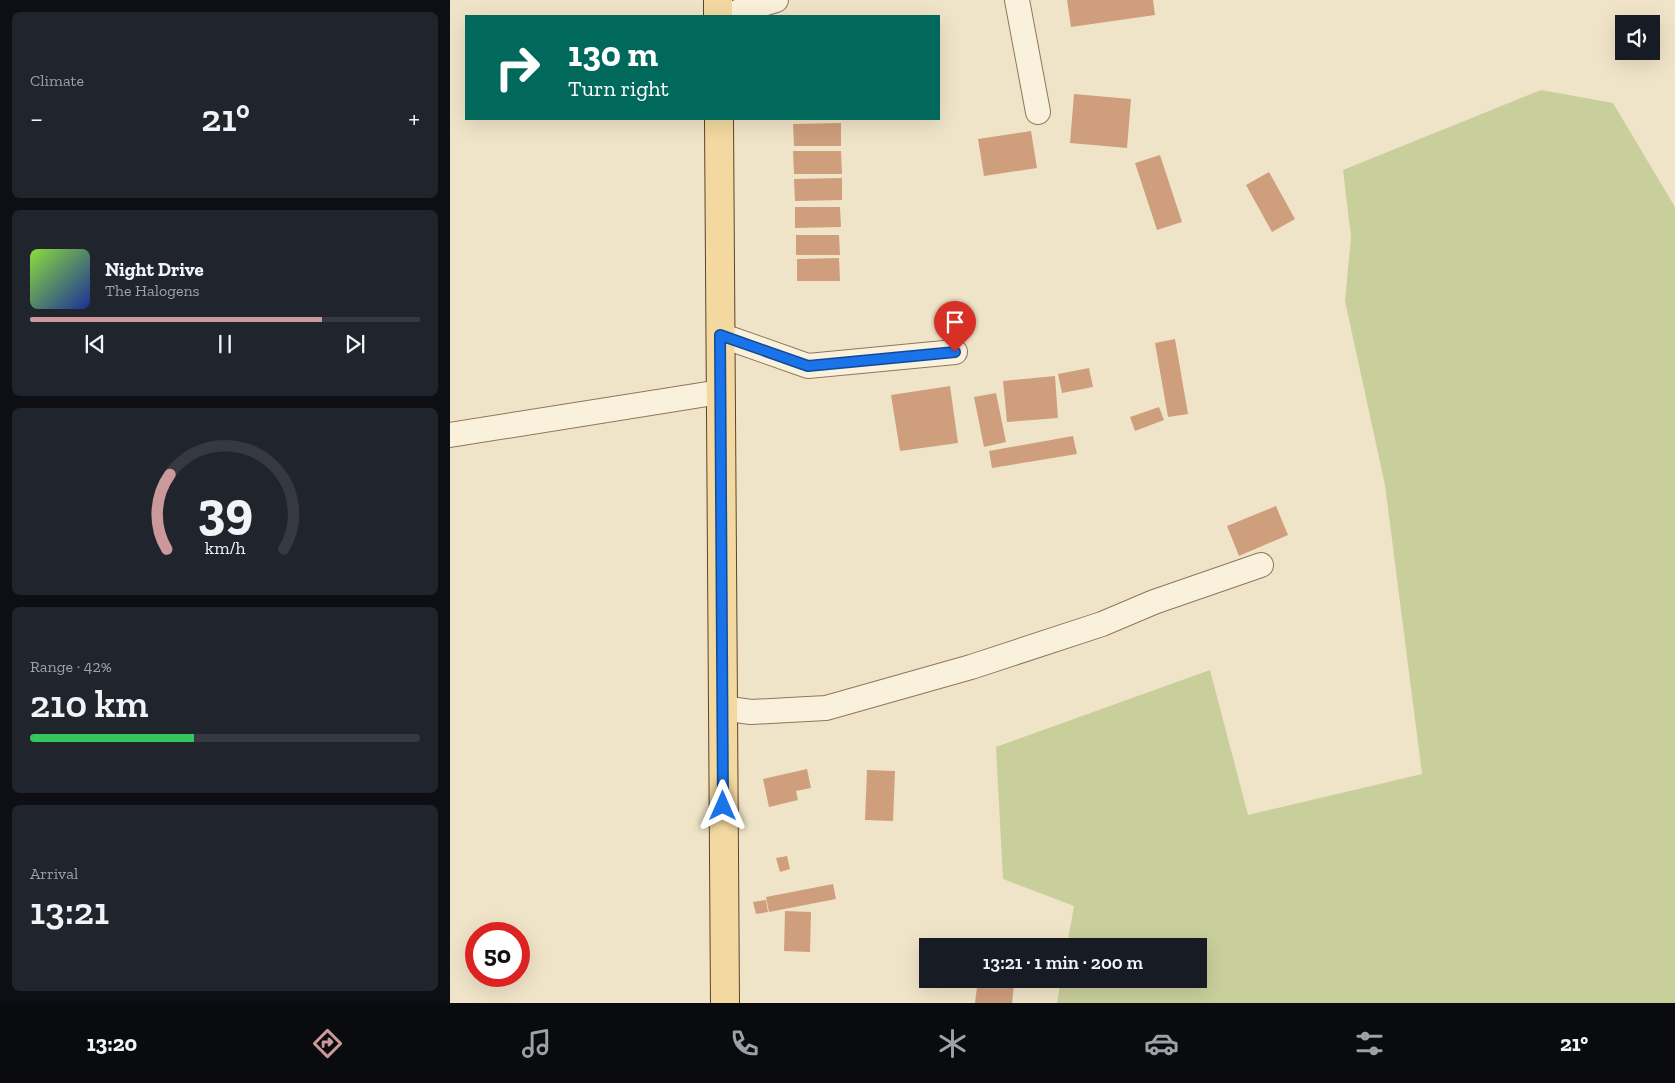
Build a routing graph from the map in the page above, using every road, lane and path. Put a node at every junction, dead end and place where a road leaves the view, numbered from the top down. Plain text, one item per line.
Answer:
1 (718, 0) edge
2 (776, 0) edge
3 (1017, 0) edge
4 (718, 15) edge
5 (727, 15) edge
6 (1038, 112) dead end
7 (718, 120) edge
8 (720, 335) junction
9 (955, 352) dead end
10 (720, 392) junction
11 (450, 435) edge
12 (1261, 565) dead end
13 (722, 708) junction
14 (725, 1003) edge

1 - 4 main road
2 - 5 street
3 - 6 street
7 - 8 main road
8 - 9 street
8 - 10 main road
10 - 11 street
10 - 13 main road
12 - 13 street
13 - 14 main road

